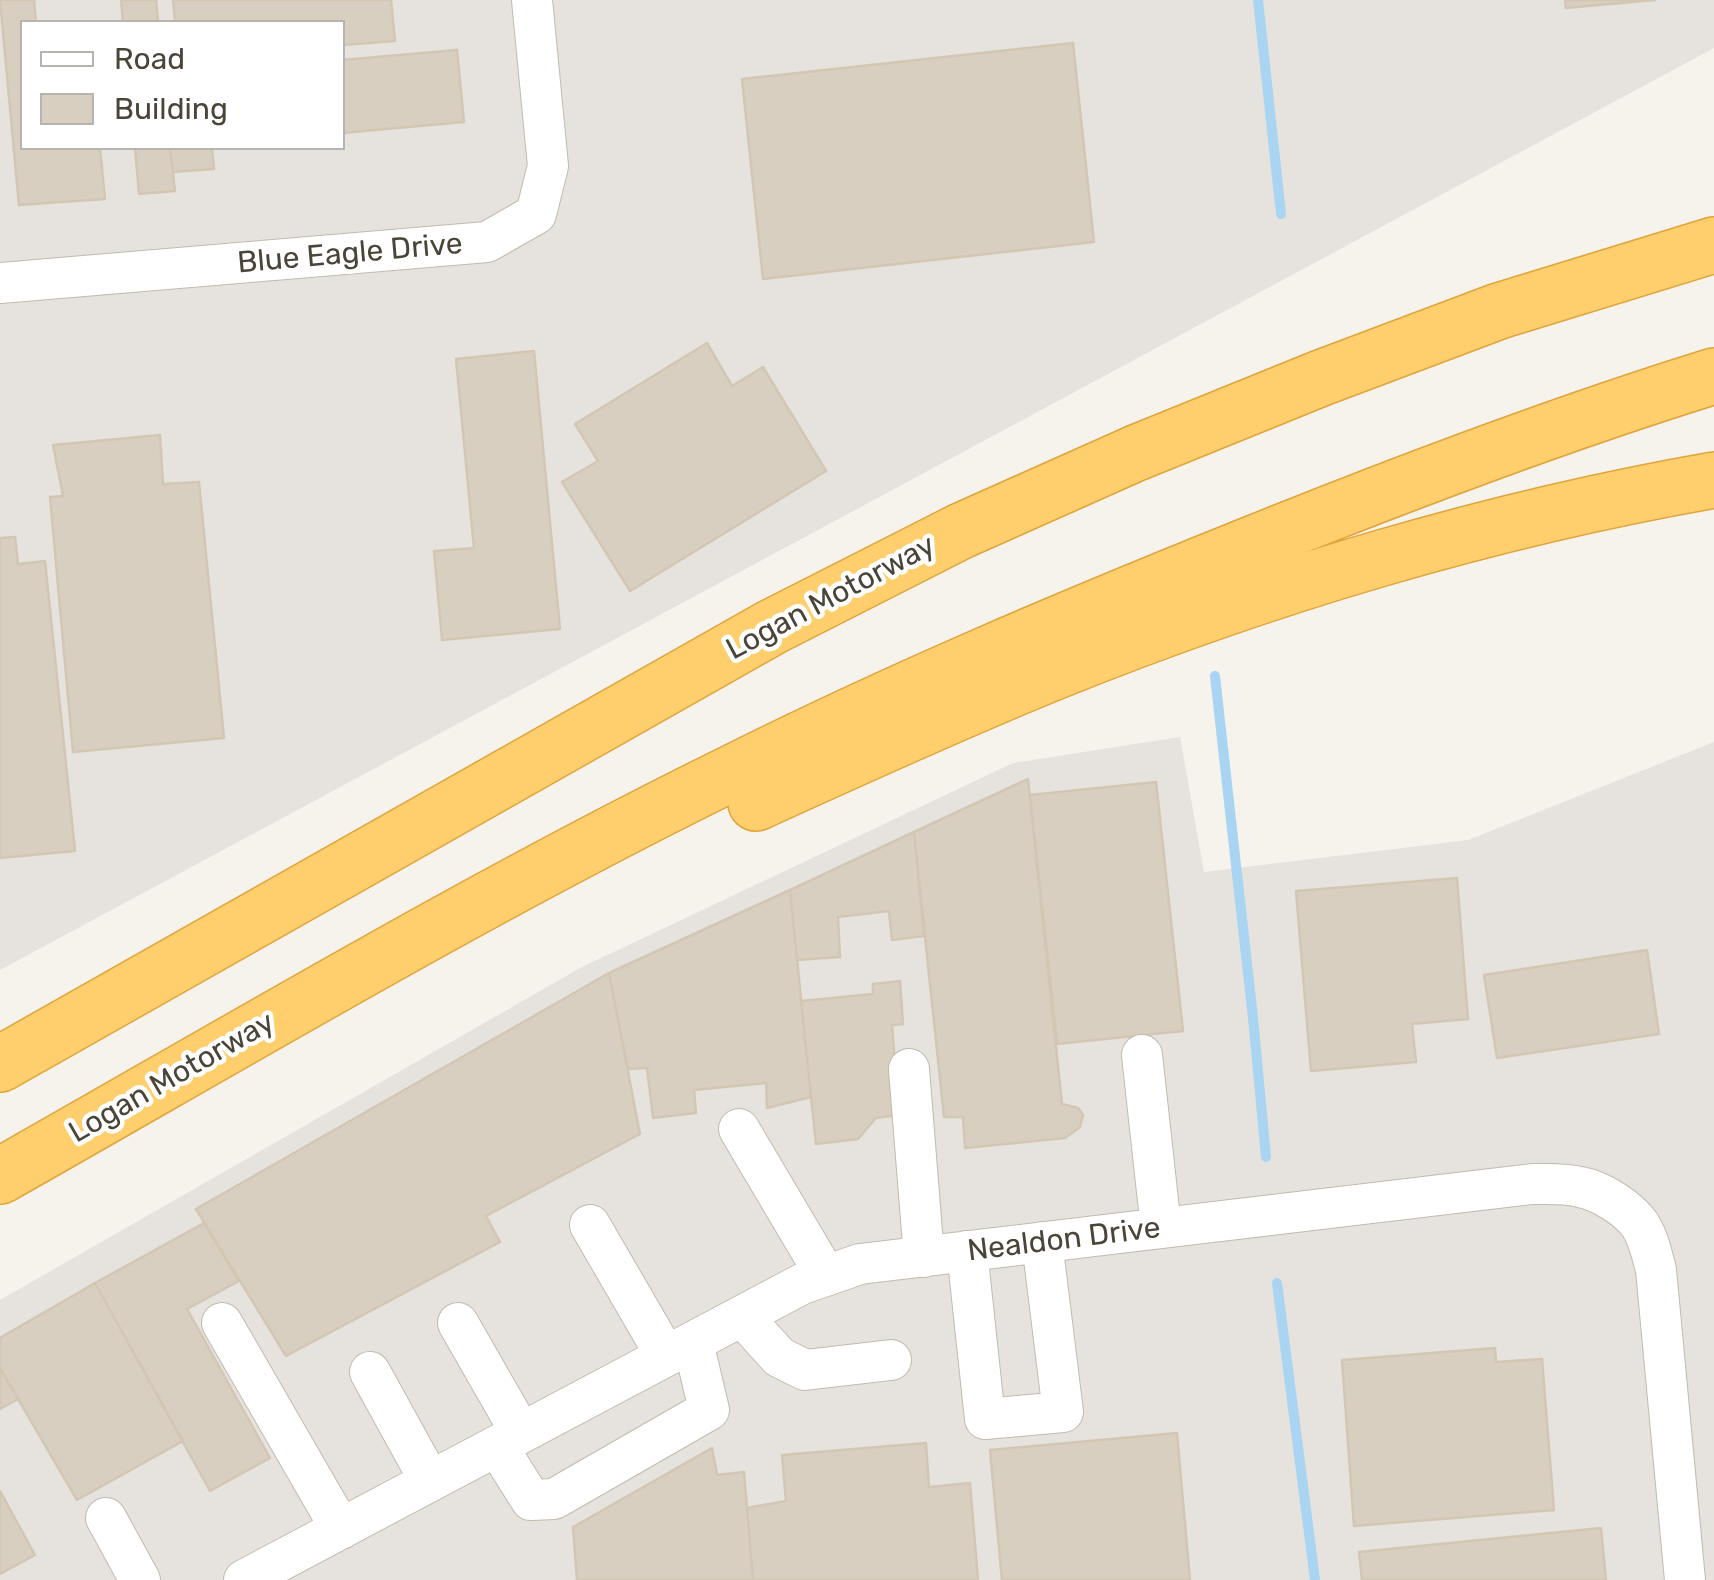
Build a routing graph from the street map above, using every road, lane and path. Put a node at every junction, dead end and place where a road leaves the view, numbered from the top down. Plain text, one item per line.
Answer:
1 (532, 0) edge
2 (1714, 245) edge
3 (0, 283) edge
4 (1714, 376) edge
5 (1714, 480) edge
6 (350, 977) junction
7 (1142, 1055) dead end
8 (0, 1064) edge
9 (908, 1069) dead end
10 (739, 1130) dead end
11 (0, 1176) edge
12 (590, 1225) dead end
13 (1161, 1228) junction
14 (1042, 1242) junction
15 (967, 1251) junction
16 (924, 1256) junction
17 (826, 1276) junction
18 (742, 1316) junction
19 (222, 1322) dead end
20 (458, 1323) dead end
21 (679, 1349) junction
22 (892, 1360) dead end
23 (370, 1372) dead end
24 (509, 1439) junction
25 (430, 1482) junction
26 (106, 1518) dead end
27 (1697, 1527) edge
28 (341, 1529) junction
29 (270, 1574) edge
30 (1714, 1577) edge
31 (140, 1580) edge
32 (1687, 1580) edge

1 - 3 street, Blue Eagle Drive
2 - 8 highway, Logan Motorway
4 - 6 highway, Logan Motorway
5 - 6 highway
6 - 11 highway, Logan Motorway
7 - 13 street
9 - 16 street
10 - 17 street
12 - 21 street
13 - 14 street, Nealdon Drive
13 - 27 street, Nealdon Drive
14 - 15 street, Nealdon Drive
14 - 15 street
15 - 16 street, Nealdon Drive
16 - 17 street, Nealdon Drive
17 - 18 street, Nealdon Drive
18 - 21 street, Nealdon Drive
18 - 22 street
19 - 28 street
20 - 24 street
21 - 24 street, Nealdon Drive
21 - 24 street
23 - 25 street
24 - 25 street, Nealdon Drive
25 - 28 street, Nealdon Drive
26 - 31 street
27 - 32 street, Nealdon Drive
28 - 29 street, Nealdon Drive
30 - 32 street

